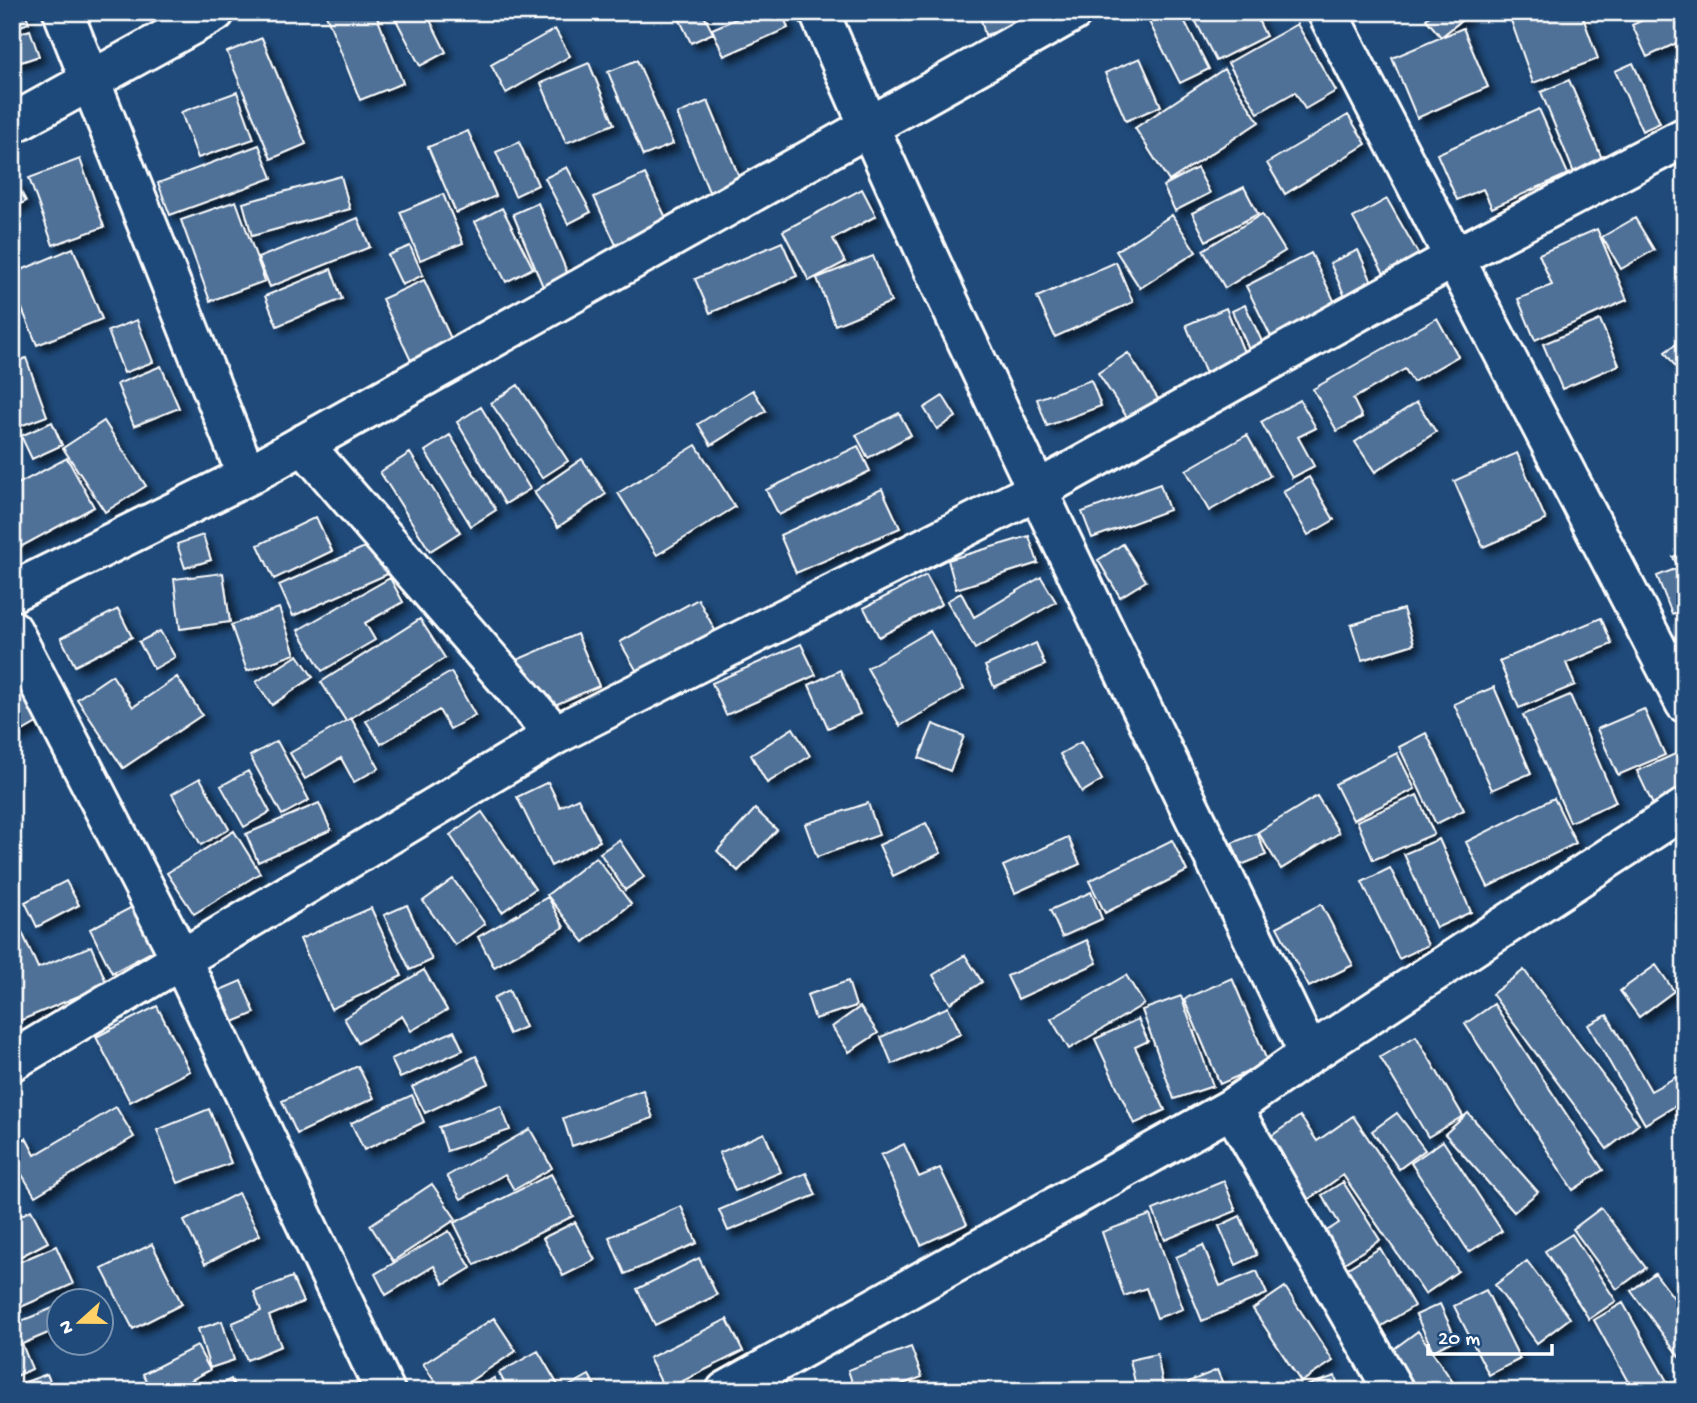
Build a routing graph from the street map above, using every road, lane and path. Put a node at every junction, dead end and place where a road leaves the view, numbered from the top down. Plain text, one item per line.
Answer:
1 (63, 12) edge
2 (215, 12) edge
3 (819, 12) edge
4 (1073, 12) edge
5 (1326, 12) edge
6 (88, 81) junction
7 (12, 124) edge
8 (868, 126) junction
9 (1685, 137) edge
10 (1454, 258) junction
11 (303, 444) junction
12 (247, 476) junction
13 (1038, 490) junction
14 (12, 592) edge
15 (12, 630) edge
16 (1685, 703) edge
17 (555, 735) junction
18 (1685, 808) edge
19 (181, 959) junction
20 (1309, 1054) junction
21 (12, 1061) edge
22 (1233, 1108) junction
23 (385, 1391) edge
24 (726, 1391) edge
25 (1394, 1391) edge

1 - 6 street
2 - 6 street
3 - 8 street
4 - 8 street
5 - 10 street
6 - 7 street
6 - 12 street
8 - 11 street
8 - 13 street
9 - 10 street
10 - 13 street
10 - 16 street
11 - 12 street
11 - 17 street
12 - 14 street
13 - 17 street
13 - 20 street
15 - 19 street
17 - 19 street
18 - 20 street
19 - 21 street
19 - 23 street
20 - 22 street
22 - 24 street
22 - 25 street

